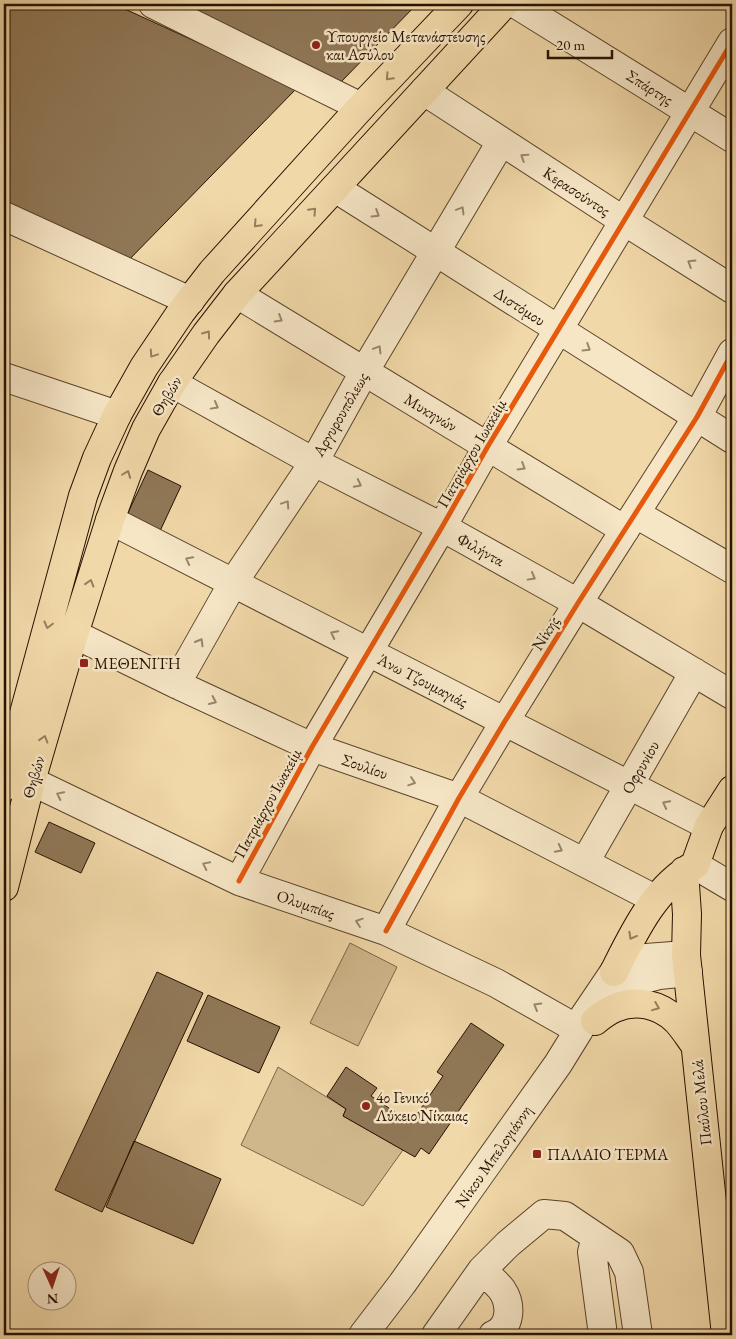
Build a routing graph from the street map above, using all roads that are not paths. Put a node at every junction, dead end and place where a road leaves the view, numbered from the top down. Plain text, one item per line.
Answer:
1 (153, 4) edge
2 (459, 4) edge
3 (504, 4) edge
4 (516, 4) edge
5 (732, 42) edge
6 (424, 91) junction
7 (361, 107) junction
8 (689, 112) junction
9 (732, 138) edge
10 (501, 142) junction
11 (335, 188) junction
12 (4, 216) edge
13 (624, 221) junction
14 (436, 252) junction
15 (732, 289) edge
16 (237, 294) junction
17 (190, 301) junction
18 (557, 330) junction
19 (732, 353) edge
20 (364, 372) junction
21 (4, 377) edge
22 (172, 383) junction
23 (117, 414) junction
24 (697, 417) junction
25 (732, 439) edge
26 (488, 446) junction
27 (314, 462) junction
28 (110, 520) junction
29 (630, 522) junction
30 (442, 527) junction
31 (732, 569) edge
32 (234, 583) junction
33 (578, 603) junction
34 (74, 634) junction
35 (369, 652) junction
36 (694, 672) junction
37 (176, 684) junction
38 (732, 695) edge
39 (12, 722) edge
40 (505, 722) junction
41 (312, 747) junction
42 (31, 781) junction
43 (630, 786) junction
44 (4, 787) edge
45 (732, 790) edge
46 (459, 798) junction
47 (709, 826) junction
48 (585, 862) junction
49 (690, 868) junction
50 (239, 881) junction
51 (4, 887) edge
52 (732, 887) edge
53 (655, 899) junction
54 (386, 931) junction
55 (687, 963) junction
56 (614, 972) junction
57 (587, 1026) junction
58 (694, 1045) junction
59 (596, 1237) junction
60 (482, 1270) junction
61 (445, 1332) edge
62 (363, 1335) edge
63 (493, 1335) edge
64 (603, 1335) edge
65 (638, 1335) edge
66 (726, 1335) edge

1 - 7 street
2 -> 7 main road, Θηβών
3 - 6 main road, Θηβών
4 - 8 street, Σπάρτης
5 - 8 street, Πατριάρχου Ιωακείμ
6 - 10 street, Κερασούντος
6 - 11 main road, Θηβών
7 -> 17 main road, Θηβών
8 - 9 street, Σπάρτης
8 - 13 street, Πατριάρχου Ιωακείμ
13 -> 10 street, Κερασούντος
14 -> 10 street, Αργυρουπόλεως
11 -> 14 street, Διστόμου
16 -> 11 main road, Θηβών
12 - 17 street
15 -> 13 street, Κερασούντος
13 - 18 street, Πατριάρχου Ιωακείμ
14 - 18 street, Διστόμου
20 -> 14 street, Αργυρουπόλεως
16 -> 20 street, Μυκηνών
22 -> 16 main road, Θηβών
17 -> 23 main road, Θηβών
18 -> 24 street, Διστόμου
18 - 26 street, Πατριάρχου Ιωακείμ
19 - 24 street, Νίκης
20 - 26 street, Μυκηνών
20 - 27 street, Αργυρουπόλεως
21 - 23 street
22 -> 27 street, Φιλήντα
28 -> 22 main road, Θηβών
23 -> 39 main road, Θηβών
24 - 25 street, Διστόμου
24 - 29 street, Νίκης
26 -> 29 street, Μυκηνών
26 - 30 street, Πατριάρχου Ιωακείμ
27 -> 30 street, Φιλήντα
32 -> 27 street, Αργυρουπόλεως
32 -> 28 street, Άνω Τζουμαγιάς
34 -> 28 main road, Θηβών
29 - 31 street, Μυκηνών
29 - 33 street, Νίκης
30 -> 33 street, Φιλήντα
30 - 35 street, Πατριάρχου Ιωακείμ
35 -> 32 street, Άνω Τζουμαγιάς
37 -> 32 street, Αργυρουπόλεως
33 - 36 street, Φιλήντα
33 - 40 street, Νίκης
34 - 37 street, Σουλίου
42 -> 34 main road, Θηβών
35 - 40 street, Άνω Τζουμαγιάς
35 - 41 street, Πατριάρχου Ιωακείμ
36 - 38 street, Φιλήντα
36 - 43 street, Οφρυνίου
37 -> 41 street, Σουλίου
39 - 44 main road, Θηβών
40 - 43 street, Άνω Τζουμαγιάς
40 - 46 street, Νίκης
41 -> 46 street, Σουλίου
41 - 50 street, Πατριάρχου Ιωακείμ
50 -> 42 street, Ολυμπίας
42 - 51 main road, Θηβών
47 -> 43 street, Άνω Τζουμαγιάς
43 - 48 street, Οφρυνίου
45 - 47 main road
46 -> 48 street, Σουλίου
46 - 54 street, Νίκης
47 - 49 main road
48 - 53 street, Σουλίου
49 - 52 street
49 - 53 main road
49 - 55 main road, Παύλου Μελά
54 -> 50 street, Ολυμπίας
53 -> 56 main road
57 -> 54 street, Ολυμπίας
55 - 56 street
55 - 57 street
55 - 58 main road, Παύλου Μελά
56 - 57 street, Νίκου Μπελογιάννη
57 -> 58 main road
57 - 62 street, Νίκου Μπελογιάννη
58 - 66 main road, Παύλου Μελά
59 - 60 street
59 - 64 street
59 - 65 street
60 - 61 street
60 - 63 street

